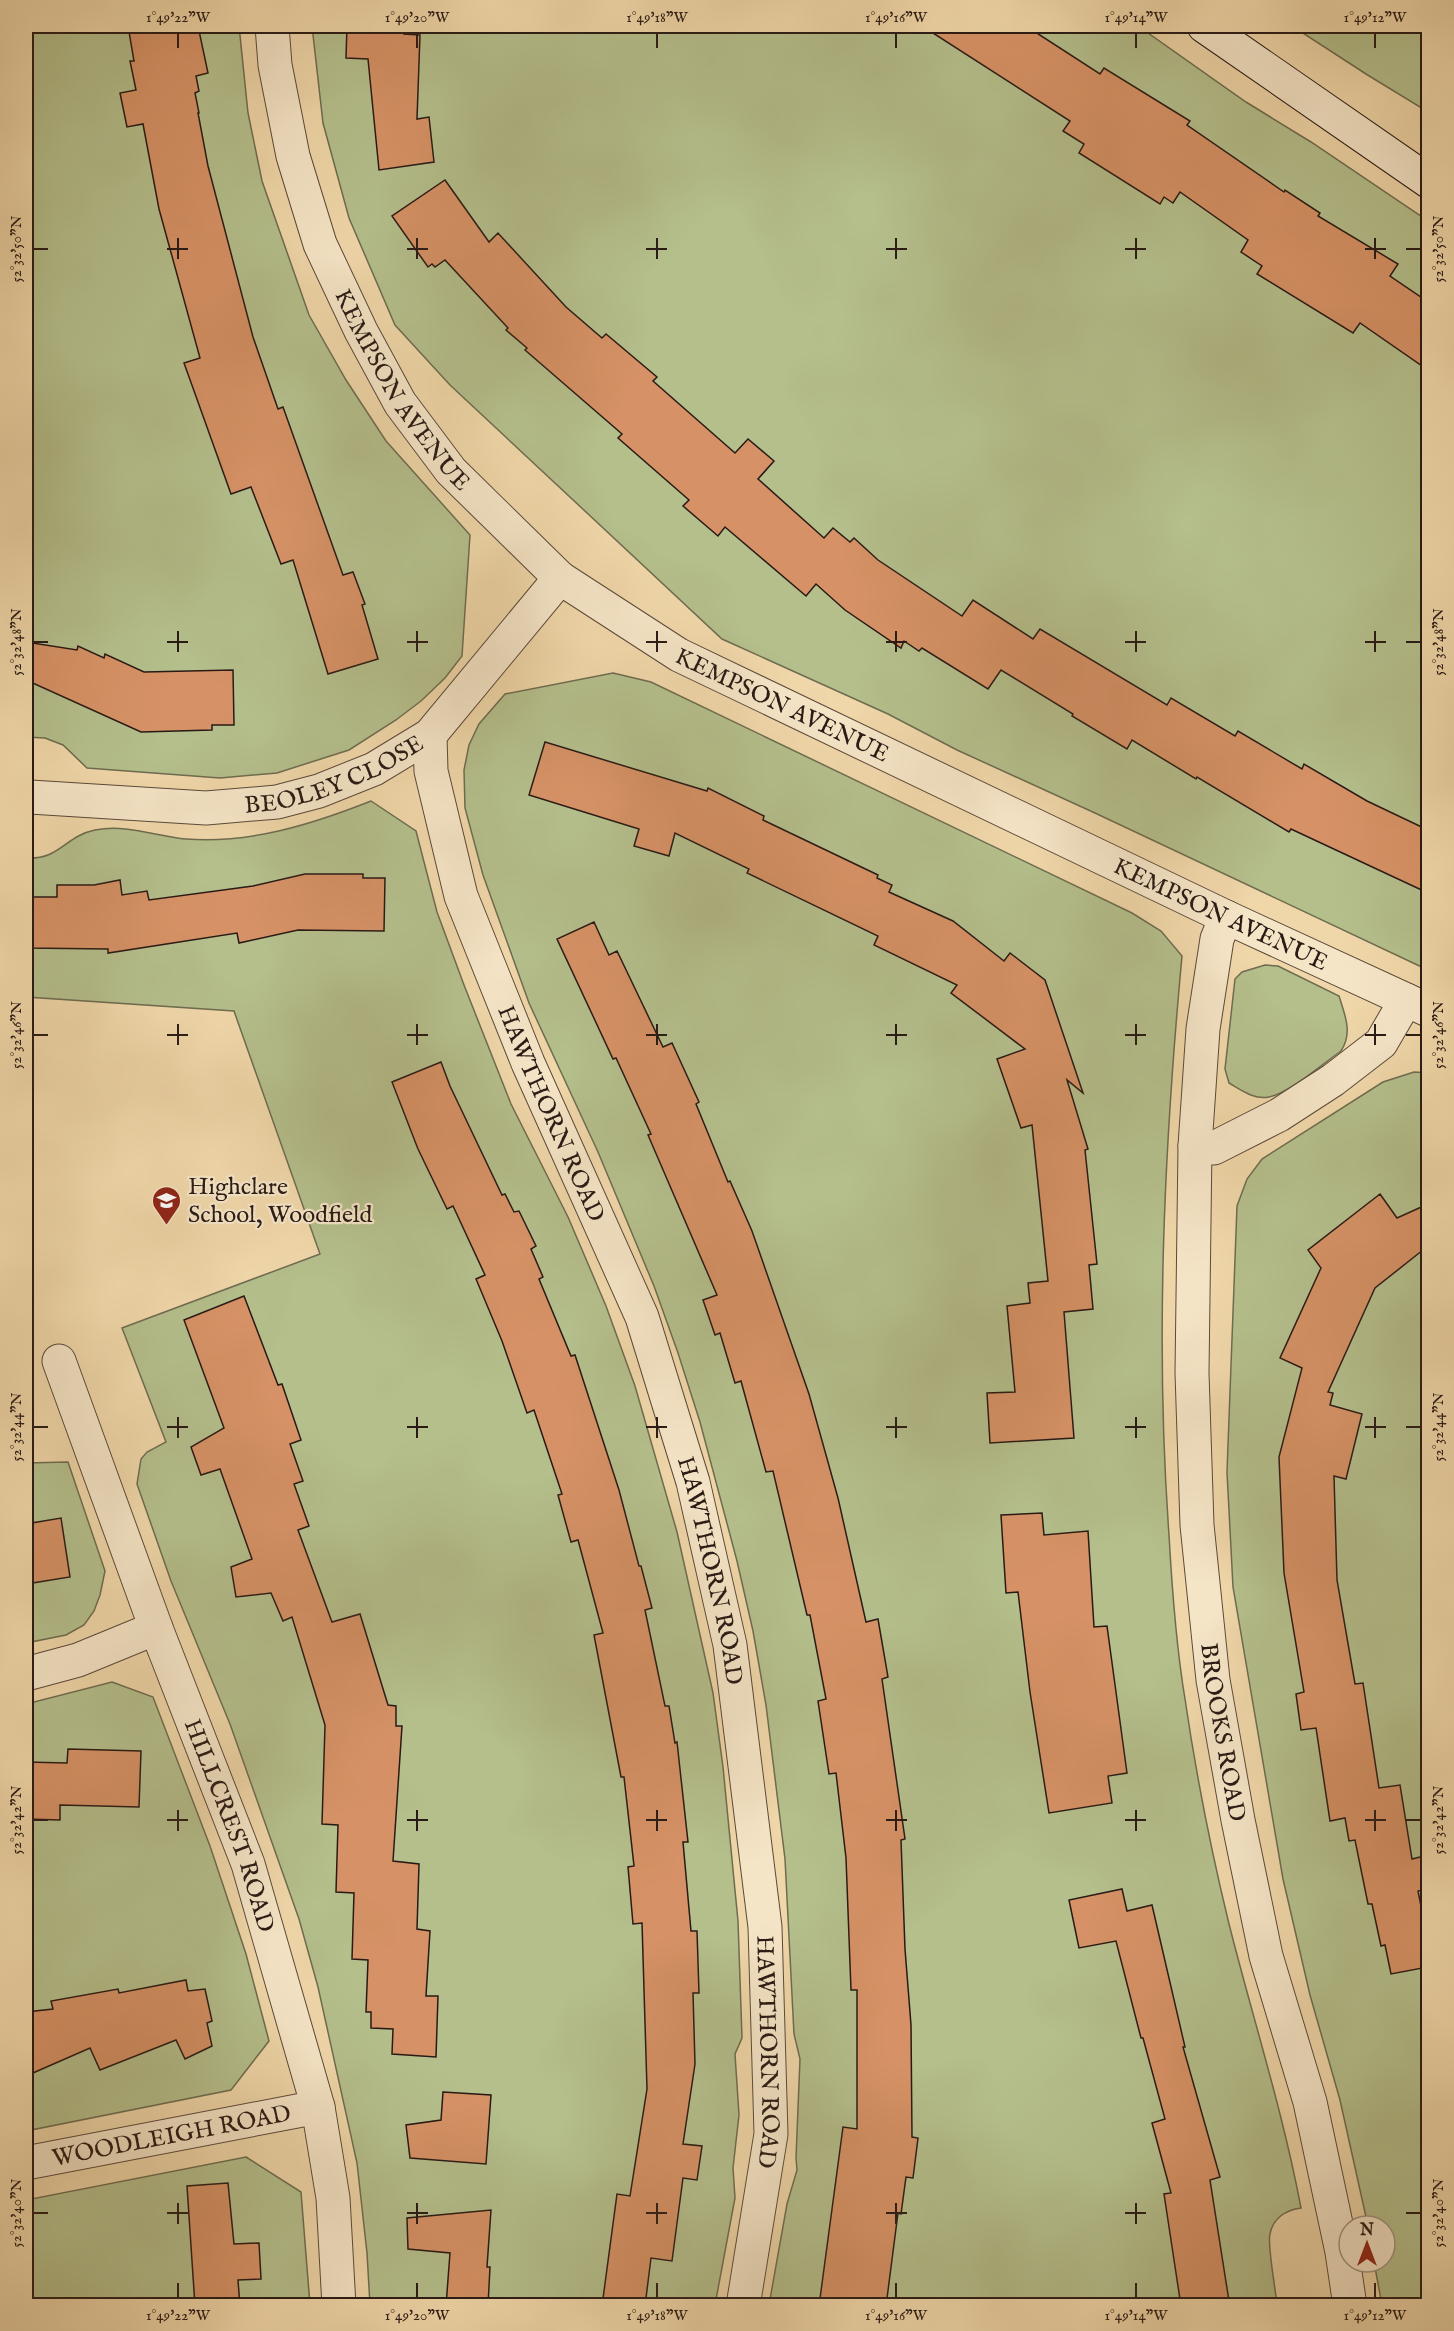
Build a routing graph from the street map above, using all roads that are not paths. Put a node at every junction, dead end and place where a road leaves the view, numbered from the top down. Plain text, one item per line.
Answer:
1 (272, 26) edge
2 (1204, 26) edge
3 (1428, 181) edge
4 (560, 578) junction
5 (430, 735) junction
6 (30, 797) dead end
7 (1226, 917) junction
8 (1417, 1005) edge
9 (1195, 1146) junction
10 (59, 1361) dead end
11 (156, 1628) junction
12 (26, 1674) edge
13 (318, 2108) junction
14 (26, 2163) edge
15 (339, 2306) edge
16 (743, 2306) edge
17 (1350, 2306) edge

1 - 4 street, KEMPSON AVENUE
2 - 3 street
4 - 5 street, BEOLEY CLOSE
4 - 7 street, KEMPSON AVENUE
5 - 6 street, BEOLEY CLOSE
5 - 16 street, HAWTHORN ROAD
7 - 8 street, KEMPSON AVENUE
7 - 9 street, BROOKS ROAD
8 - 9 street
9 - 17 street, BROOKS ROAD
10 - 11 street, HILLCREST ROAD
11 - 12 street
11 - 13 street, HILLCREST ROAD
13 - 14 street, WOODLEIGH ROAD
13 - 15 street, HILLCREST ROAD

